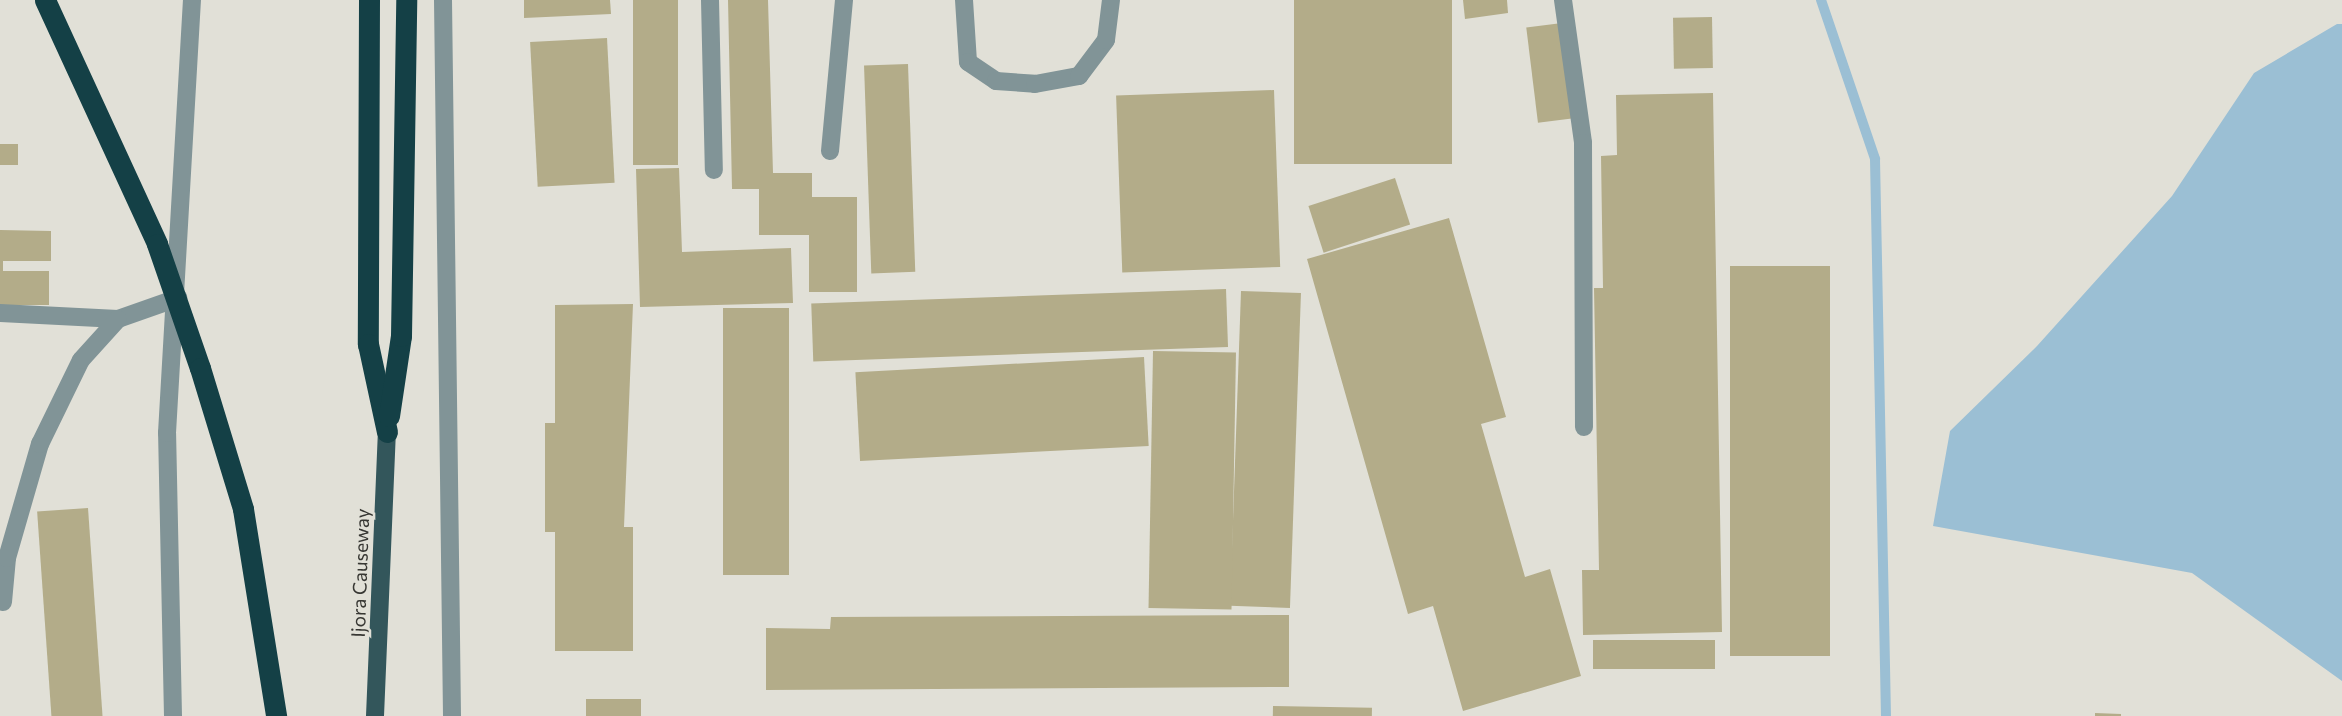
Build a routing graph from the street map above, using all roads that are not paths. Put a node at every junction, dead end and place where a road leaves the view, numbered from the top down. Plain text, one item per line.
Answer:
1 (45, 0) edge
2 (192, 0) edge
3 (369, 0) edge
4 (406, 0) edge
5 (443, 0) edge
6 (710, 0) edge
7 (844, 0) edge
8 (964, 0) edge
9 (1111, 0) edge
10 (1563, 0) edge
11 (830, 151) dead end
12 (714, 170) dead end
13 (178, 298) junction
14 (0, 313) edge
15 (118, 319) junction
16 (1584, 427) dead end
17 (387, 432) junction
18 (3, 602) dead end
19 (173, 716) edge
20 (276, 716) edge
21 (375, 716) edge
22 (452, 716) edge

1 - 20 highway, bridge
2 - 13 street
3 - 17 highway
4 - 17 highway
5 - 22 street
6 - 12 street
7 - 11 street
8 - 9 street
10 - 16 street
13 - 15 street
13 - 19 street
14 - 15 street
15 - 18 street
17 - 21 main road, Ijora Causeway

